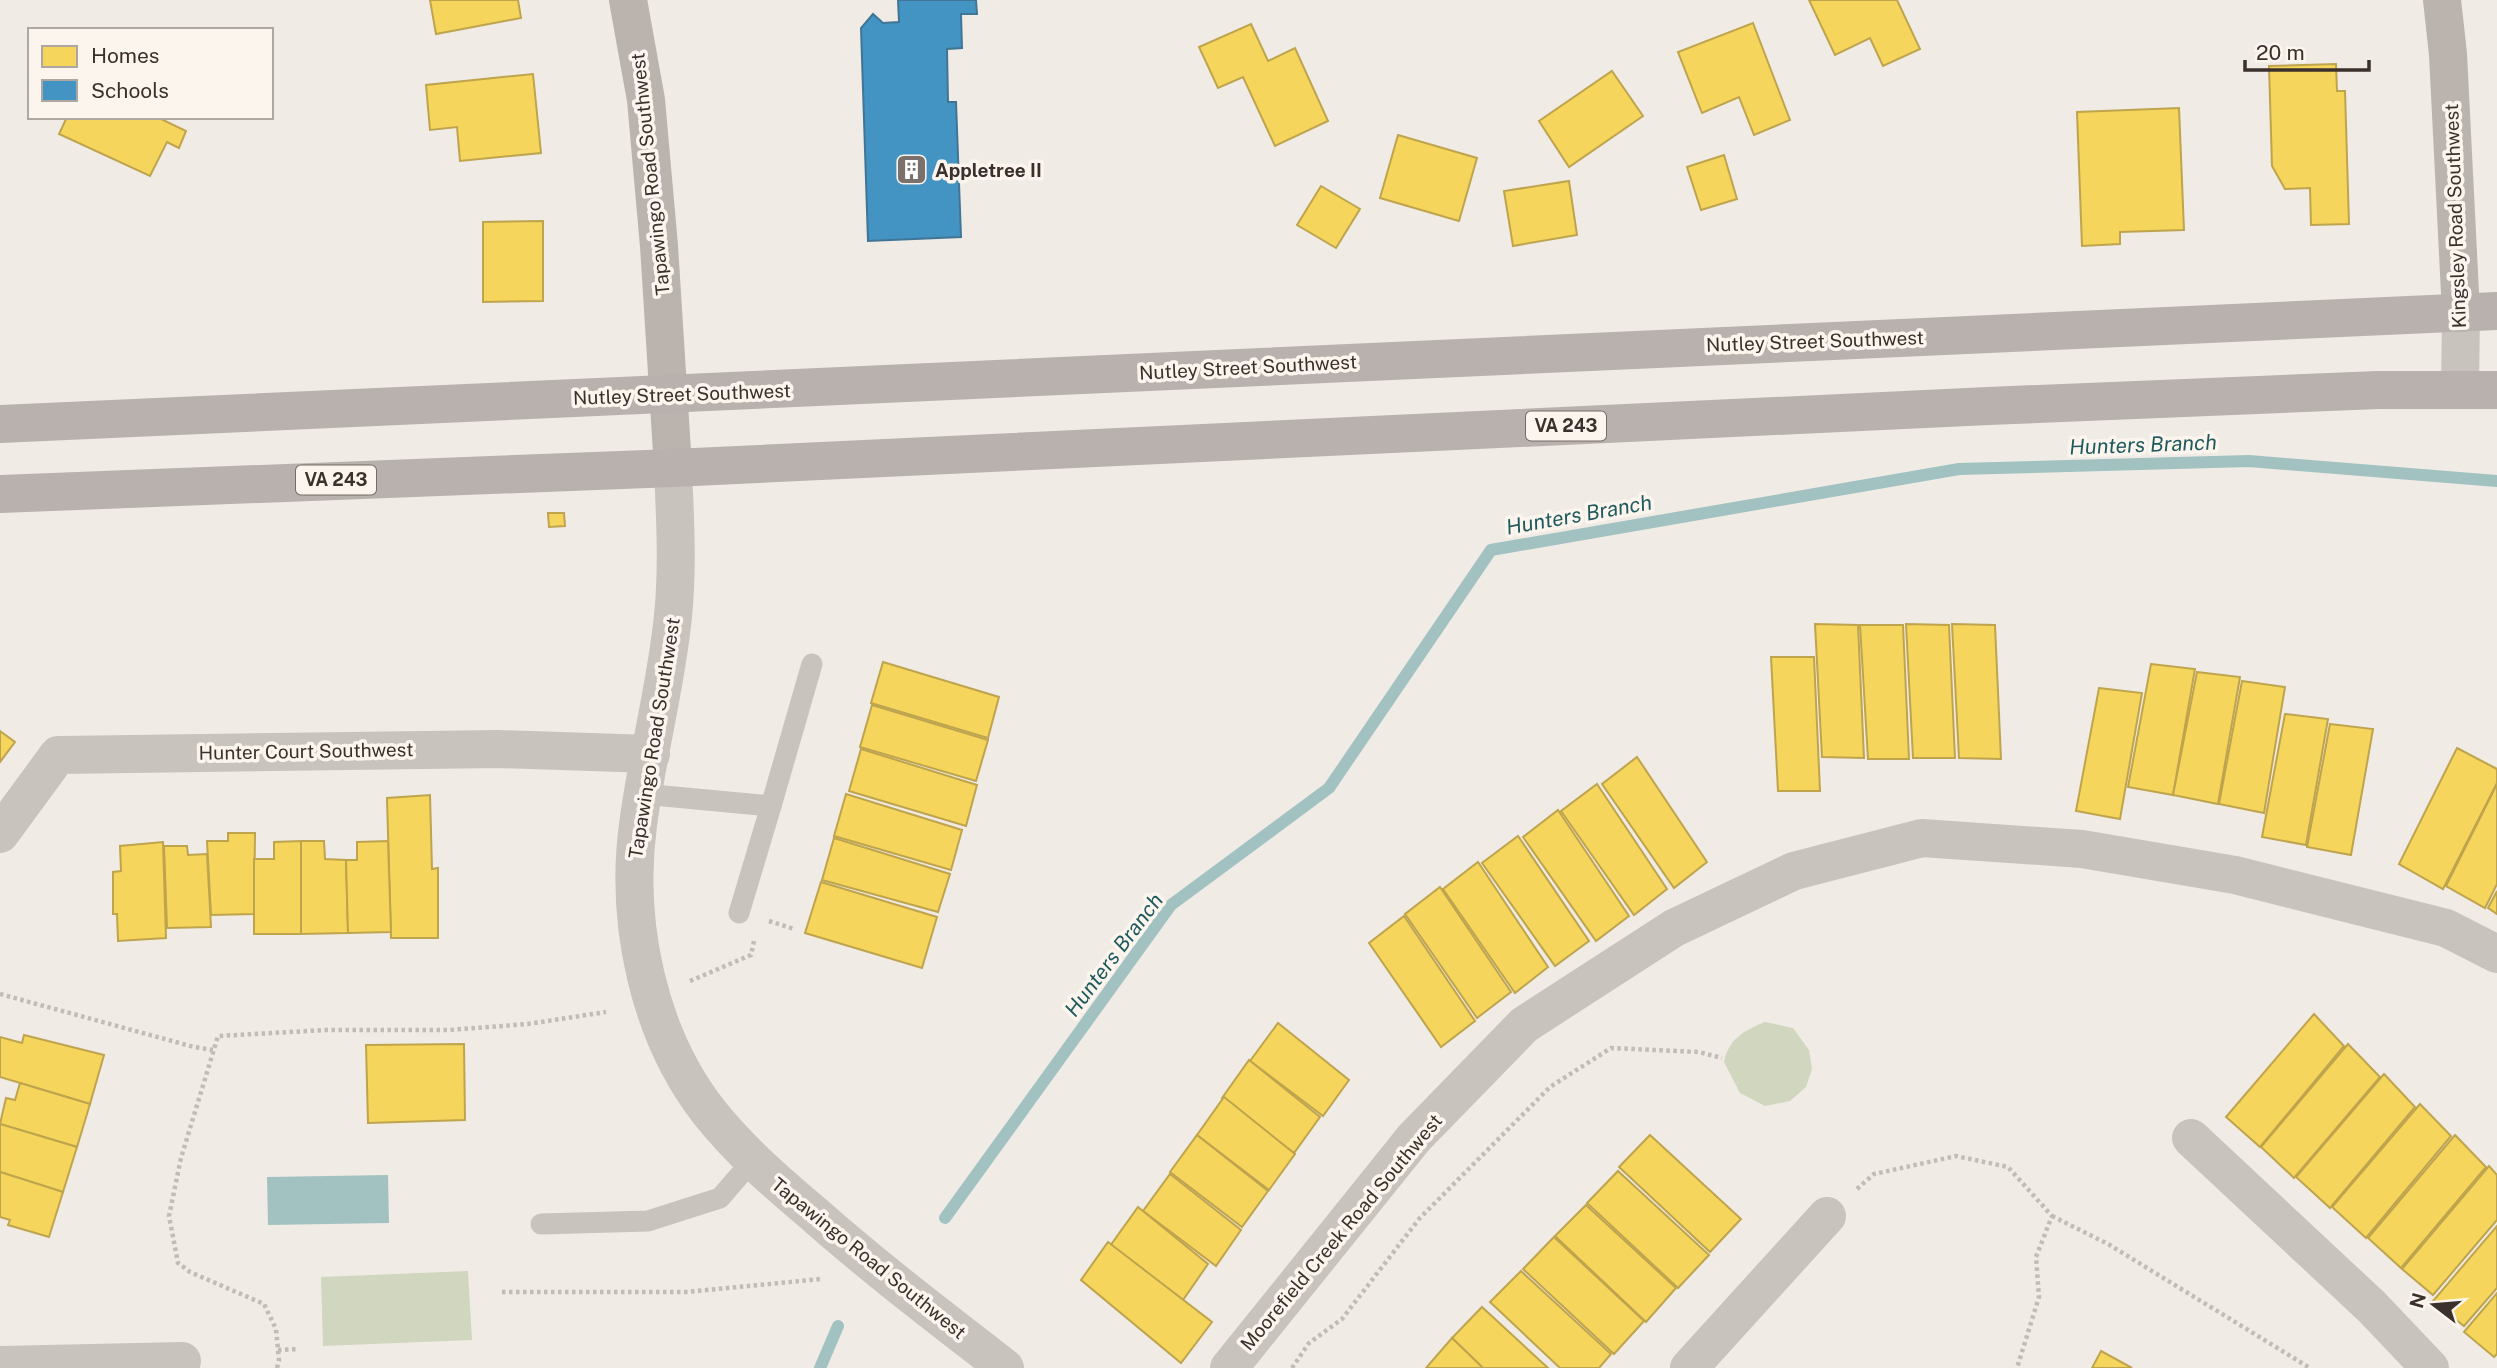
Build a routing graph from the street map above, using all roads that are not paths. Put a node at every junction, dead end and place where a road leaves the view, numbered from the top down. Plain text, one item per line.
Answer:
1 (628, 0) edge
2 (2442, 0) edge
3 (2479, 312) edge
4 (2479, 390) edge
5 (668, 394) junction
6 (0, 424) edge
7 (673, 468) junction
8 (0, 494) edge
9 (812, 664) dead end
10 (651, 754) junction
11 (643, 794) junction
12 (771, 806) junction
13 (0, 834) edge
14 (739, 913) dead end
15 (2497, 954) edge
16 (2191, 1138) dead end
17 (752, 1161) junction
18 (1827, 1216) road end
19 (541, 1224) dead end
20 (182, 1361) dead end
21 (0, 1366) edge
22 (1005, 1368) edge
23 (1229, 1368) edge
24 (1689, 1368) edge
25 (2430, 1368) edge

1 - 5 street, Tapawingo Road Southwest
2 - 3 street, Kingsley Road Southwest
3 - 4 street, Kingsley Road Southwest
3 - 5 main road, Nutley Street Southwest
4 - 7 main road, VA 243
5 - 6 main road, Nutley Street Southwest
5 - 7 street, Tapawingo Road Southwest
7 - 8 main road, VA 243
7 - 10 street, Tapawingo Road Southwest
9 - 12 lane
10 - 11 street, Tapawingo Road Southwest
10 - 13 street, Hunter Court Southwest
11 - 12 lane
11 - 17 street, Tapawingo Road Southwest
12 - 14 lane
15 - 23 street, Moorefield Creek Road Southwest
16 - 25 street
17 - 19 lane
17 - 22 street, Tapawingo Road Southwest
18 - 24 street
20 - 21 street

